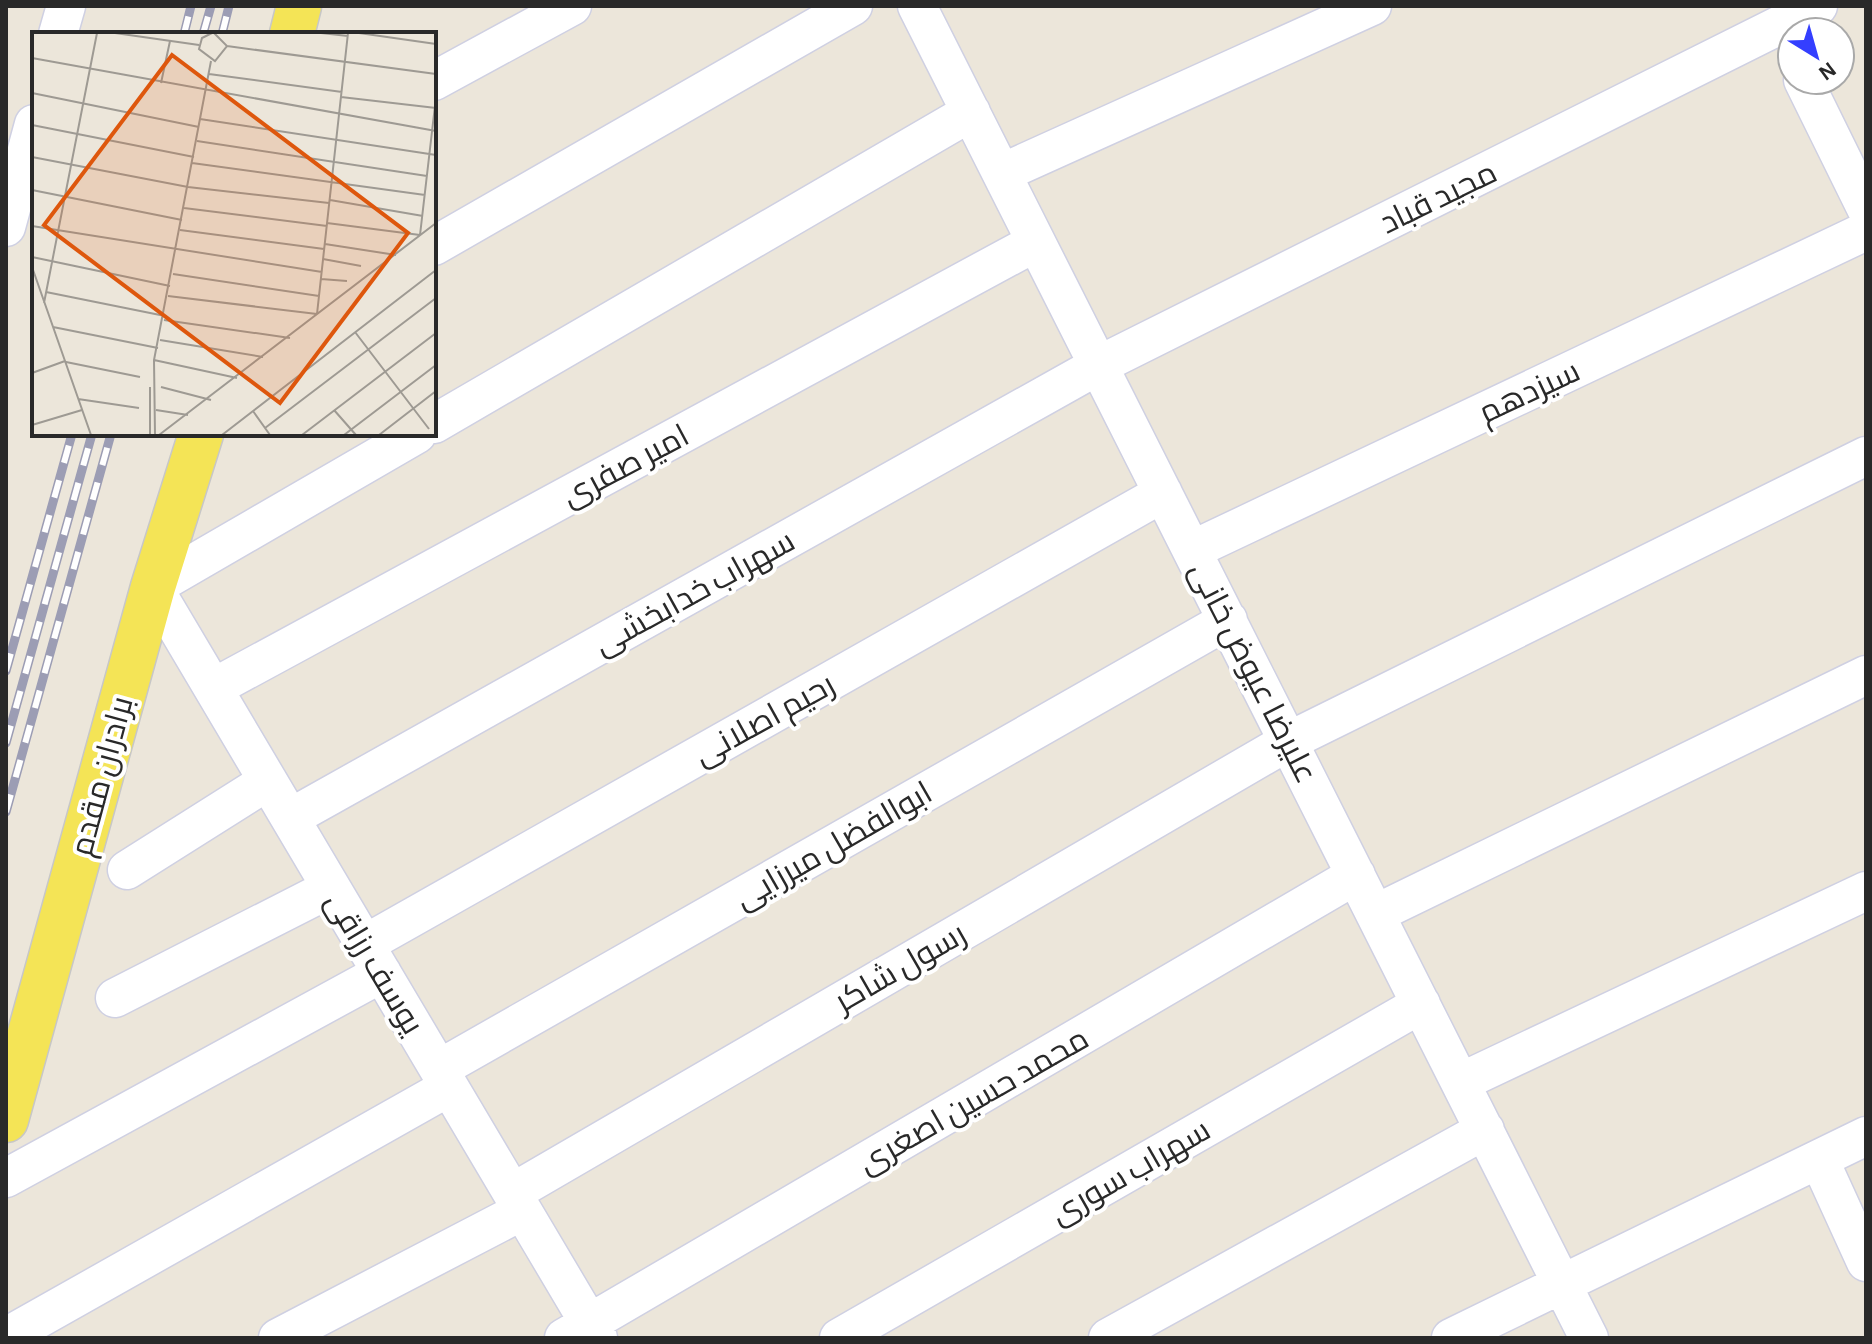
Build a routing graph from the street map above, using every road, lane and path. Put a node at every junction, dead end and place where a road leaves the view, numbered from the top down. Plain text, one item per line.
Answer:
1 (66, 6) edge
2 (299, 6) edge
3 (315, 6) edge
4 (572, 6) edge
5 (853, 6) edge
6 (917, 6) edge
7 (1372, 6) edge
8 (1776, 31) edge
9 (59, 32) edge
10 (292, 32) edge
11 (309, 32) edge
12 (436, 80) edge
13 (1811, 96) edge
14 (971, 112) junction
15 (32, 131) edge
16 (1002, 173) junction
17 (1866, 208) edge
18 (6, 227) edge
19 (1866, 231) edge
20 (1036, 242) junction
21 (436, 245) edge
22 (1099, 365) junction
23 (436, 423) edge
24 (182, 436) edge
25 (200, 436) edge
26 (413, 436) edge
27 (1866, 456) edge
28 (1163, 493) junction
29 (1192, 550) junction
30 (146, 584) junction
31 (1228, 620) junction
32 (1866, 675) edge
33 (213, 688) junction
34 (1289, 741) junction
35 (268, 781) junction
36 (290, 818) junction
37 (127, 870) dead end
38 (1356, 875) junction
39 (331, 888) junction
40 (1866, 891) edge
41 (1375, 914) junction
42 (373, 959) junction
43 (115, 998) dead end
44 (1421, 1004) junction
45 (6, 1051) edge
46 (444, 1078) junction
47 (1461, 1082) junction
48 (6, 1120) edge
49 (1485, 1130) junction
50 (1866, 1136) edge
51 (1819, 1159) junction
52 (6, 1178) edge
53 (517, 1202) junction
54 (1866, 1262) edge
55 (1561, 1283) junction
56 (584, 1333) edge
57 (6, 1337) edge
58 (278, 1338) edge
59 (839, 1338) edge
60 (1108, 1338) edge
61 (1451, 1338) edge
62 (1589, 1338) edge

1 - 9 street
2 - 10 main road
3 - 11 main road
4 - 12 street
5 - 21 street
6 - 14 street, علیرضا عیوض خانی
7 - 16 street
8 - 22 street, مجید قباد
13 - 17 street
14 - 16 street, علیرضا عیوض خانی
14 - 23 street
15 - 18 street
16 - 20 street, علیرضا عیوض خانی
19 - 29 street, سیزدهم
20 - 22 street, علیرضا عیوض خانی
20 - 33 street, امیر صفری
22 - 28 street, علیرضا عیوض خانی
22 - 36 street, سهراب خدابخشی
24 - 30 main road, برادران مقدم
25 - 30 main road, برادران مقدم
26 - 30 street
27 - 34 street, رسول شاکر
28 - 29 street, علیرضا عیوض خانی
28 - 42 street, رحیم اصلانی
29 - 31 street, علیرضا عیوض خانی
30 - 33 street, یوسف رزاقی
30 - 45 main road, برادران مقدم
30 - 48 main road, برادران مقدم
31 - 34 street, علیرضا عیوض خانی
31 - 46 street, ابوالفضل میرزایی
32 - 41 street
33 - 35 street, یوسف رزاقی
34 - 38 street, علیرضا عیوض خانی
34 - 53 street, رسول شاکر
35 - 36 street, یوسف رزاقی
35 - 37 street
36 - 39 street, یوسف رزاقی
38 - 41 street, علیرضا عیوض خانی
38 - 56 street, محمد حسین اصغری
39 - 42 street, یوسف رزاقی
39 - 43 street
40 - 47 street
41 - 44 street, علیرضا عیوض خانی
42 - 46 street, یوسف رزاقی
42 - 52 street, رحیم اصلانی
44 - 47 street, علیرضا عیوض خانی
44 - 59 street, سهراب سوری
46 - 53 street, یوسف رزاقی
46 - 57 street, ابوالفضل میرزایی
47 - 49 street, علیرضا عیوض خانی
49 - 55 street, علیرضا عیوض خانی
49 - 60 street
50 - 51 street
51 - 54 street
51 - 55 street
53 - 56 street, یوسف رزاقی
53 - 58 street, رسول شاکر
55 - 61 street
55 - 62 street, علیرضا عیوض خانی

